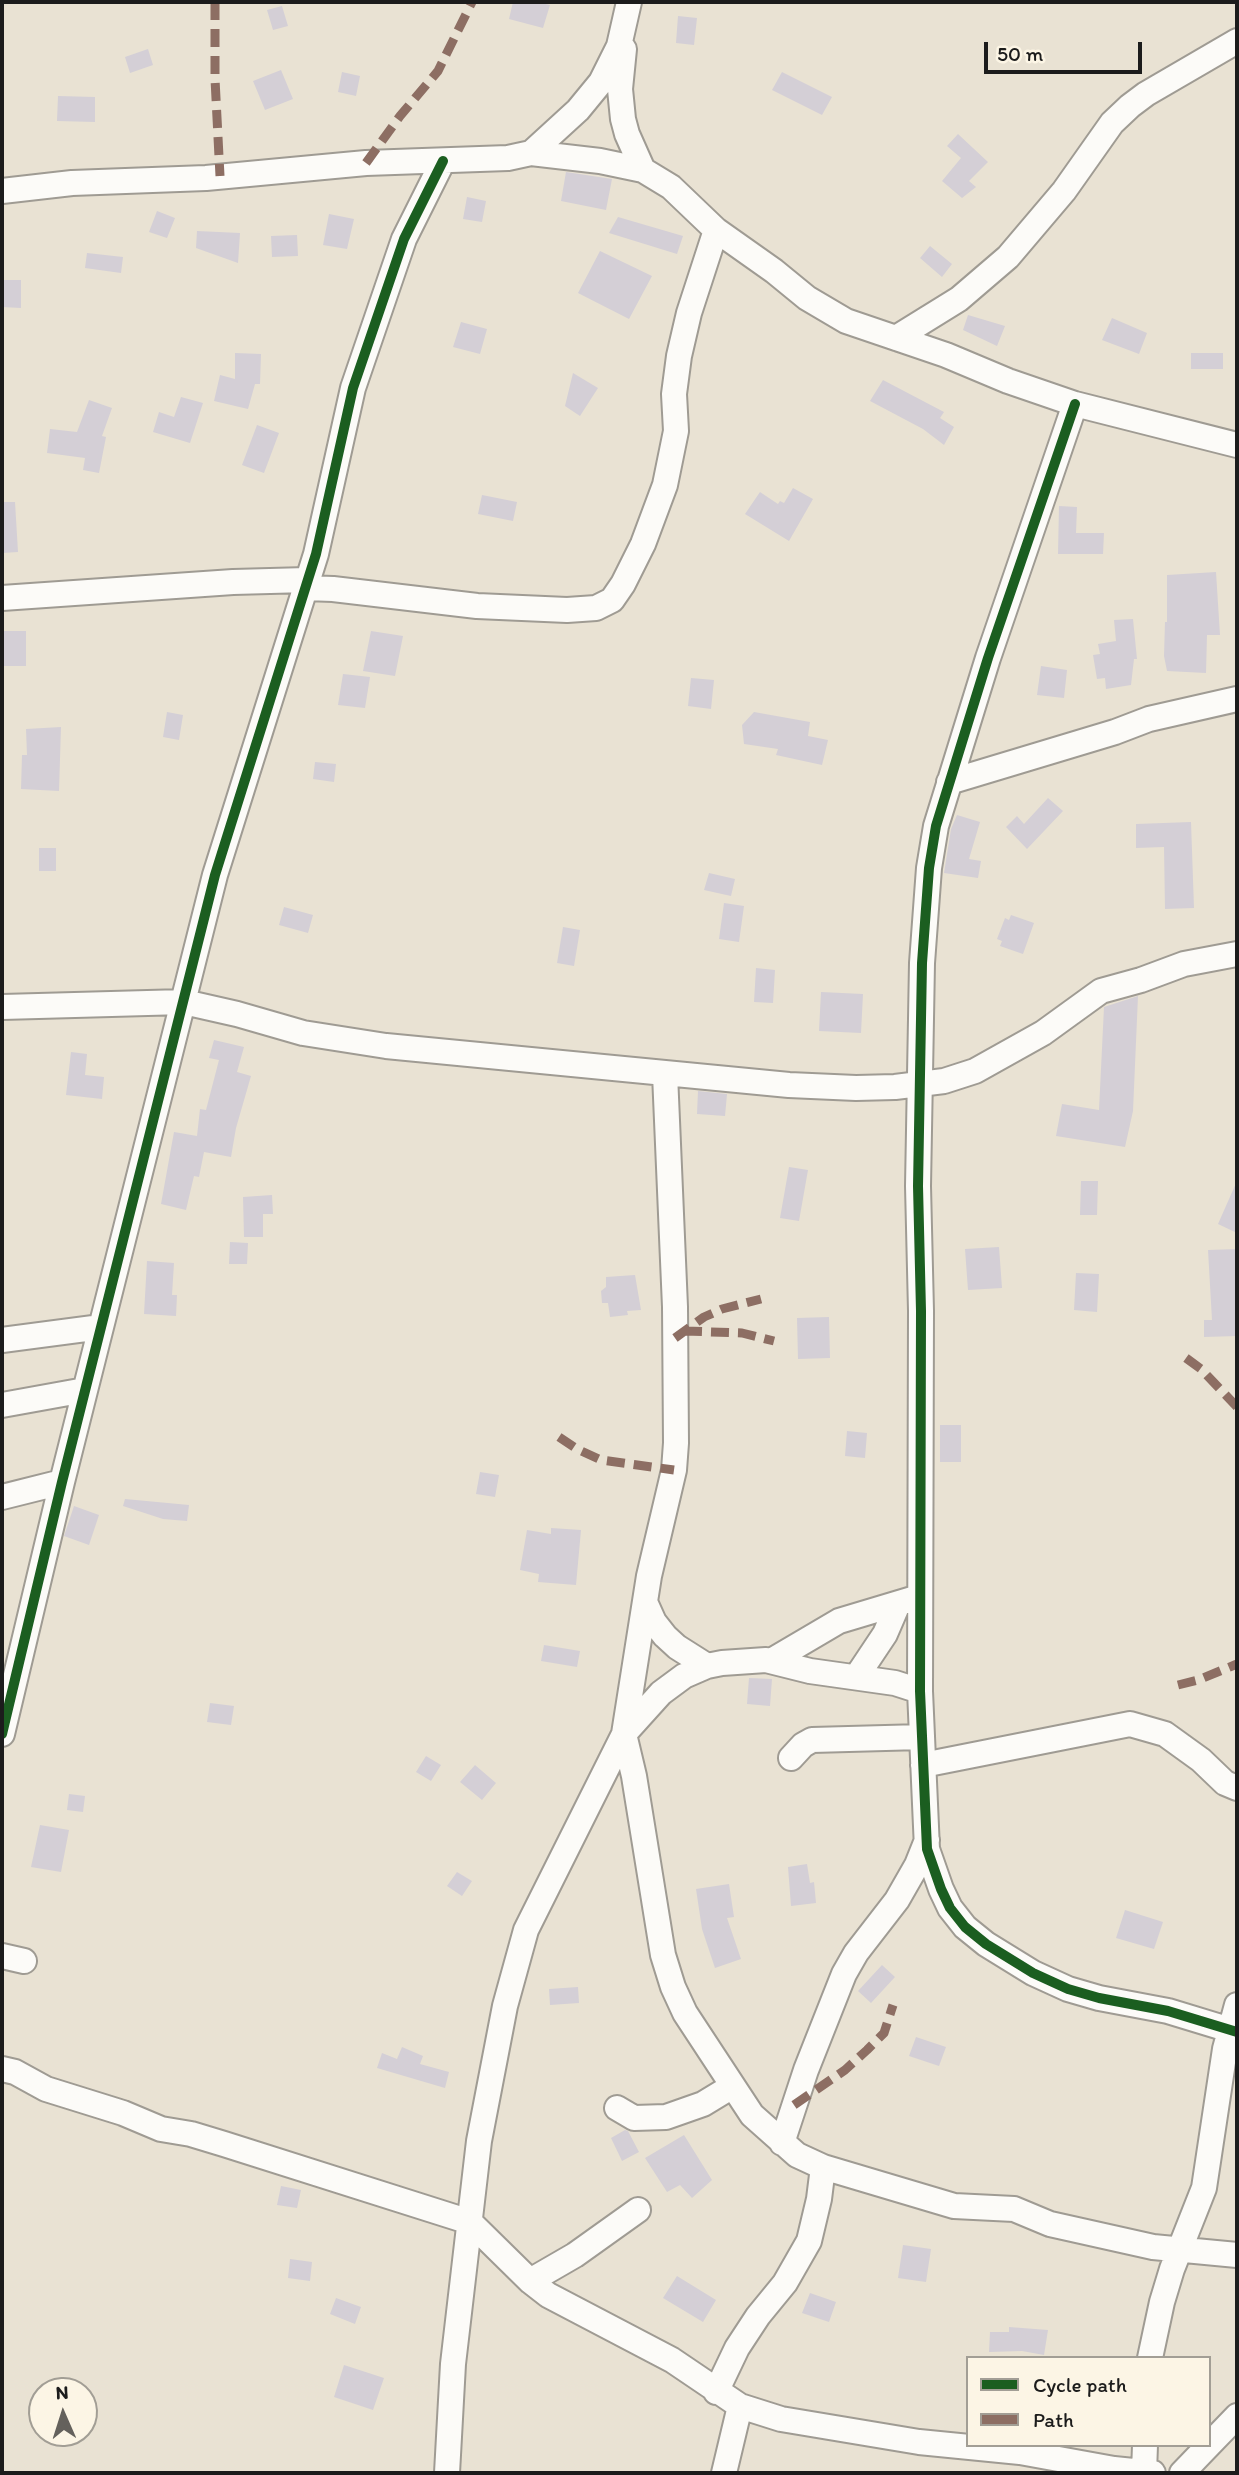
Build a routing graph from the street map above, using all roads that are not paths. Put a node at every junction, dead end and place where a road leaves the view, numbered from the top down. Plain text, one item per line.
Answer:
1 (628, 11) edge
2 (1237, 41) edge
3 (531, 153) junction
4 (443, 161) junction
5 (643, 170) junction
6 (2, 191) edge
7 (716, 230) junction
8 (896, 338) junction
9 (1075, 404) junction
10 (1237, 445) edge
11 (306, 584) junction
12 (2, 598) edge
13 (1237, 699) edge
14 (949, 782) junction
15 (1237, 954) edge
16 (184, 1002) junction
17 (2, 1007) edge
18 (664, 1074) junction
19 (920, 1086) junction
20 (102, 1327) junction
21 (2, 1340) edge
22 (85, 1390) junction
23 (2, 1405) edge
24 (62, 1482) junction
25 (2, 1497) edge
26 (909, 1600) junction
27 (645, 1602) junction
28 (771, 1661) junction
29 (707, 1666) junction
30 (857, 1676) junction
31 (920, 1690) junction
32 (5, 1710) edge
33 (2, 1734) edge
34 (624, 1734) junction
35 (922, 1737) junction
36 (791, 1758) dead end
37 (923, 1765) junction
38 (1237, 1788) edge
39 (927, 1840) junction
40 (1237, 2005) edge
41 (1233, 2031) edge
42 (2, 2069) edge
43 (731, 2087) junction
44 (617, 2108) dead end
45 (782, 2143) junction
46 (823, 2167) junction
47 (638, 2210) dead end
48 (470, 2222) junction
49 (1180, 2250) junction
50 (1237, 2255) edge
51 (530, 2280) junction
52 (1150, 2356) edge
53 (716, 2392) junction
54 (740, 2406) junction
55 (1237, 2416) edge
56 (1211, 2443) edge
57 (966, 2447) edge
58 (970, 2447) edge
59 (1145, 2447) edge
60 (1207, 2447) edge
61 (447, 2473) edge
62 (724, 2473) edge
63 (1144, 2473) edge
64 (1153, 2473) edge
65 (1182, 2473) edge

1 - 3 street
1 - 5 street
2 - 8 street
3 - 4 street
3 - 5 street
4 - 6 street
4 - 11 street
5 - 7 street
7 - 8 street
7 - 11 street
8 - 9 street
9 - 10 street
9 - 14 street
11 - 12 street
11 - 16 street
13 - 14 street
14 - 19 street
15 - 19 street
16 - 17 street
16 - 18 street
16 - 20 street
18 - 19 street
18 - 27 street
19 - 26 street
20 - 21 street
20 - 22 street
22 - 23 street
22 - 24 street
24 - 25 street
24 - 32 street
26 - 28 street
26 - 30 street
26 - 31 street
27 - 29 street
27 - 34 street
28 - 29 street
28 - 30 street
29 - 34 street
30 - 31 street
31 - 35 street
32 - 33 street
34 - 43 street
34 - 48 street
35 - 36 street
35 - 37 street
37 - 38 street
37 - 39 street
39 - 41 street
39 - 45 street
40 - 41 street
41 - 49 street
42 - 48 street
43 - 44 street
43 - 45 street
45 - 46 street
46 - 49 street
46 - 53 street
47 - 51 street
48 - 51 street
48 - 61 street
49 - 50 street
49 - 52 street
51 - 53 street
53 - 54 street
54 - 57 street
54 - 62 street
55 - 56 street
58 - 63 street
59 - 63 street
60 - 65 street
63 - 64 street

